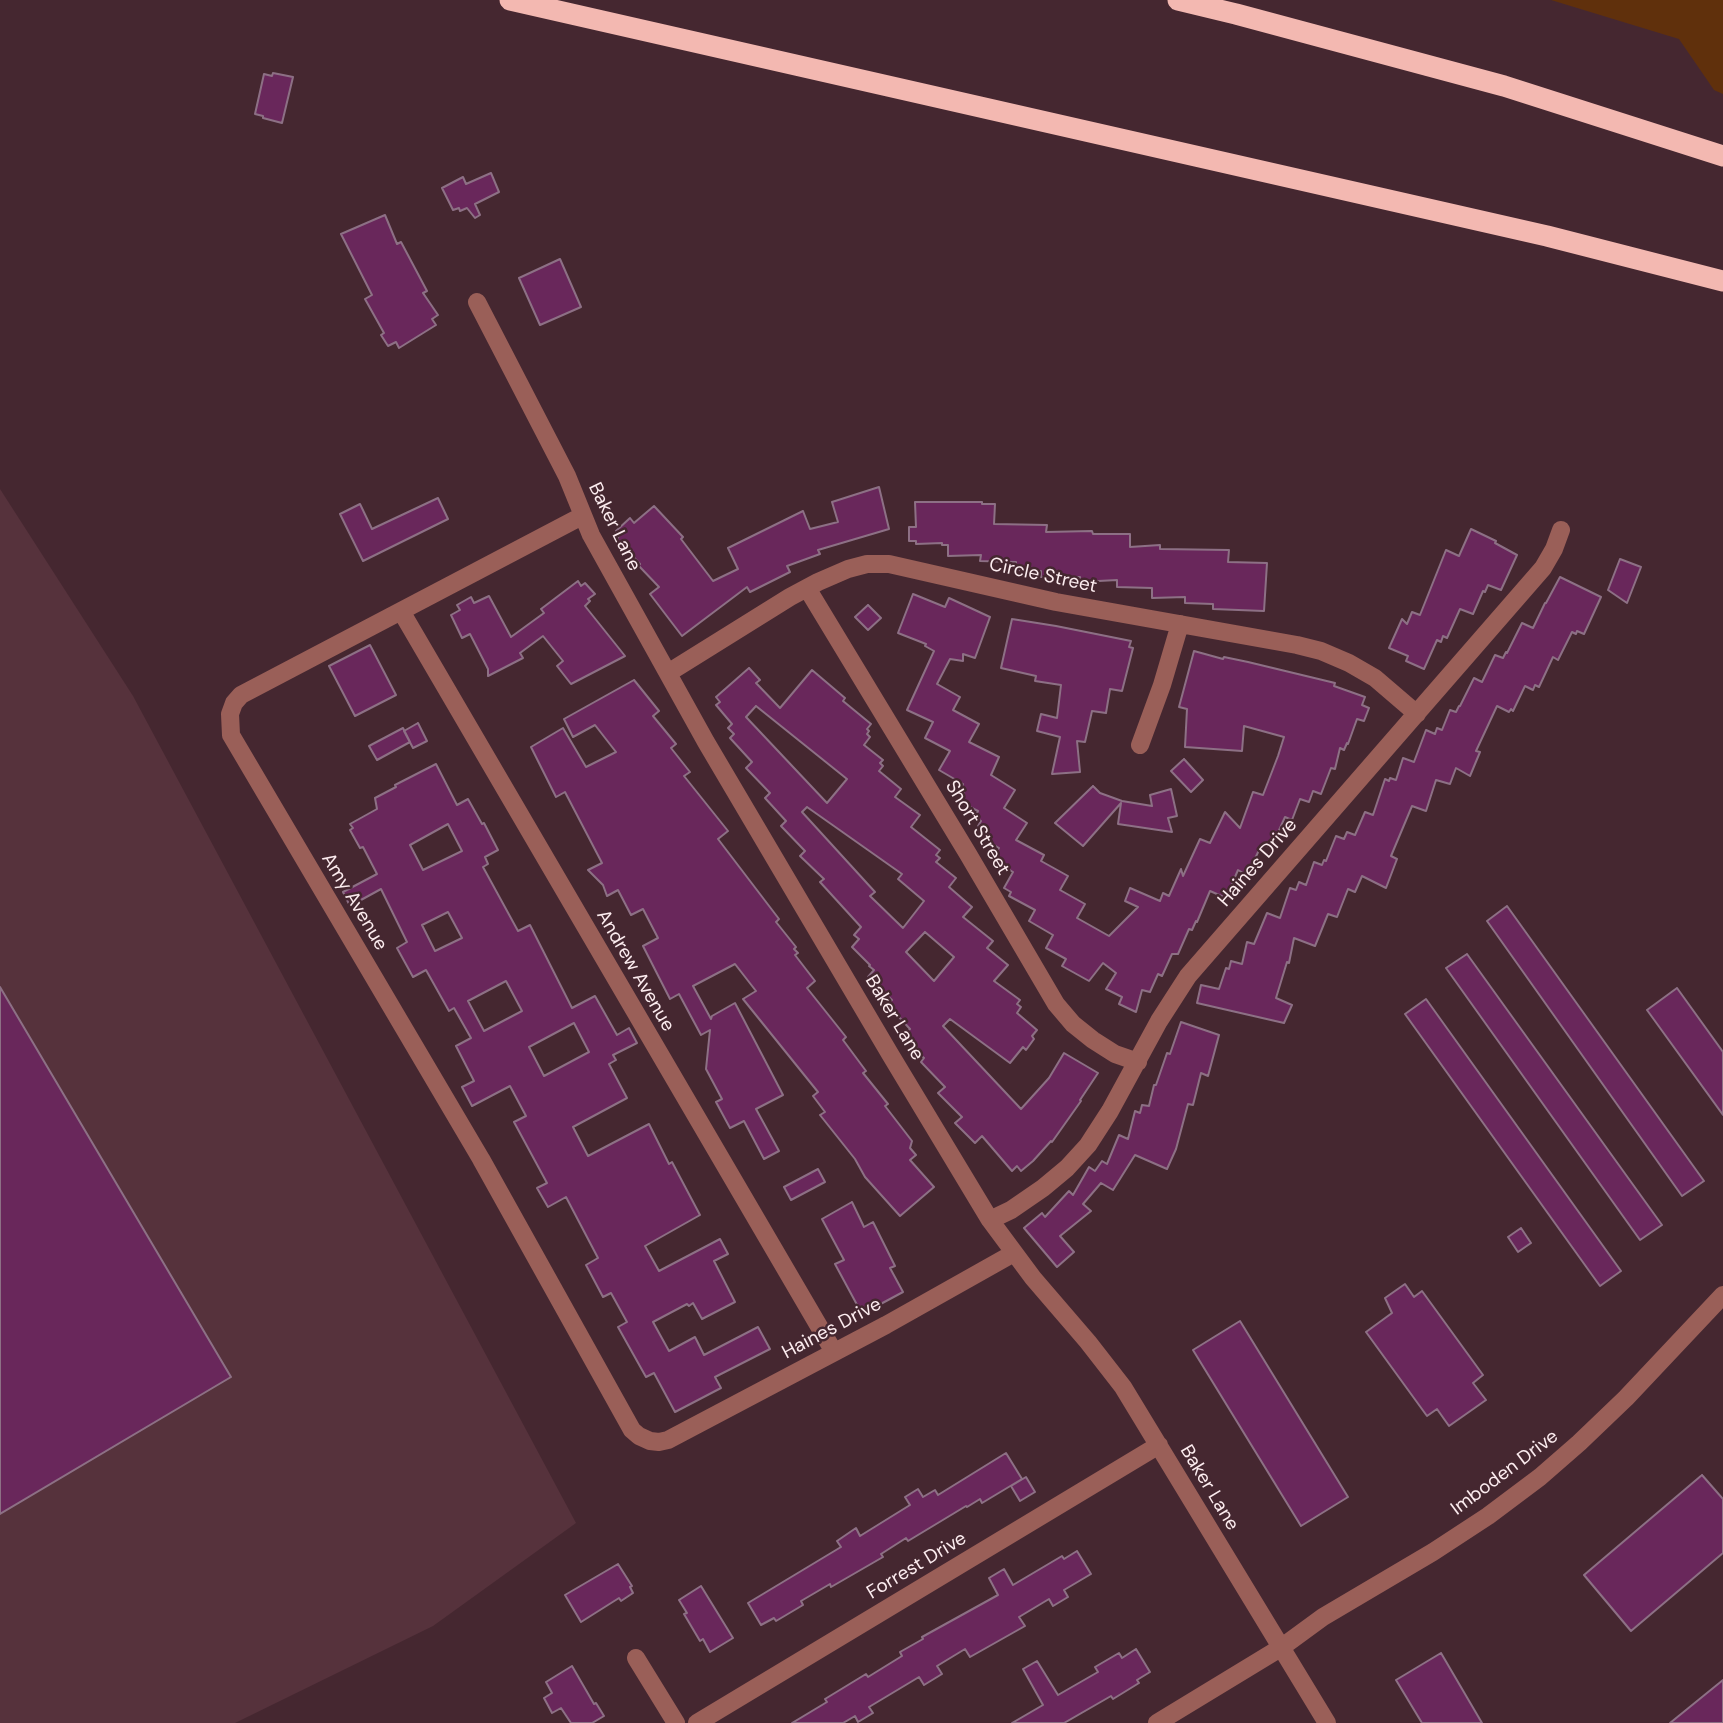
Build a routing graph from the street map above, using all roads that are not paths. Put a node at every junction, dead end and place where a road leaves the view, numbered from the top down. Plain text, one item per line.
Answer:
1 (510, 0) edge
2 (1178, 0) edge
3 (1723, 156) edge
4 (1723, 281) edge
5 (477, 302) dead end
6 (582, 516) junction
7 (1561, 530) dead end
8 (807, 588) junction
9 (401, 611) junction
10 (1180, 624) junction
11 (667, 673) junction
12 (1417, 714) junction
13 (1140, 745) dead end
14 (1138, 1062) junction
15 (990, 1220) junction
16 (1014, 1253) junction
17 (1723, 1295) edge
18 (834, 1352) junction
19 (668, 1440) joint
20 (1159, 1445) junction
21 (1282, 1647) junction
22 (636, 1658) dead end
23 (676, 1723) edge
24 (696, 1723) edge
25 (1157, 1723) edge
26 (1327, 1723) edge

1 - 4 highway
2 - 3 highway
5 - 6 street, Baker Lane
6 - 9 street, Amy Avenue
6 - 11 street, Baker Lane
7 - 12 street, Haines Drive
8 - 10 street, Circle Street
8 - 11 street, Circle Street
8 - 14 street, Short Street
9 - 18 street, Andrew Avenue
9 - 19 street, Amy Avenue
10 - 12 street, Circle Street
10 - 13 street
11 - 15 street, Baker Lane
12 - 14 street, Haines Drive
14 - 15 street, Haines Drive
15 - 16 street, Baker Lane
16 - 18 street, Haines Drive
16 - 20 street, Baker Lane
17 - 21 street, Imboden Drive
18 - 19 street, Haines Drive
20 - 21 street, Baker Lane
20 - 24 street, Forrest Drive
21 - 25 street, Imboden Drive
21 - 26 street, Baker Lane
22 - 23 street

